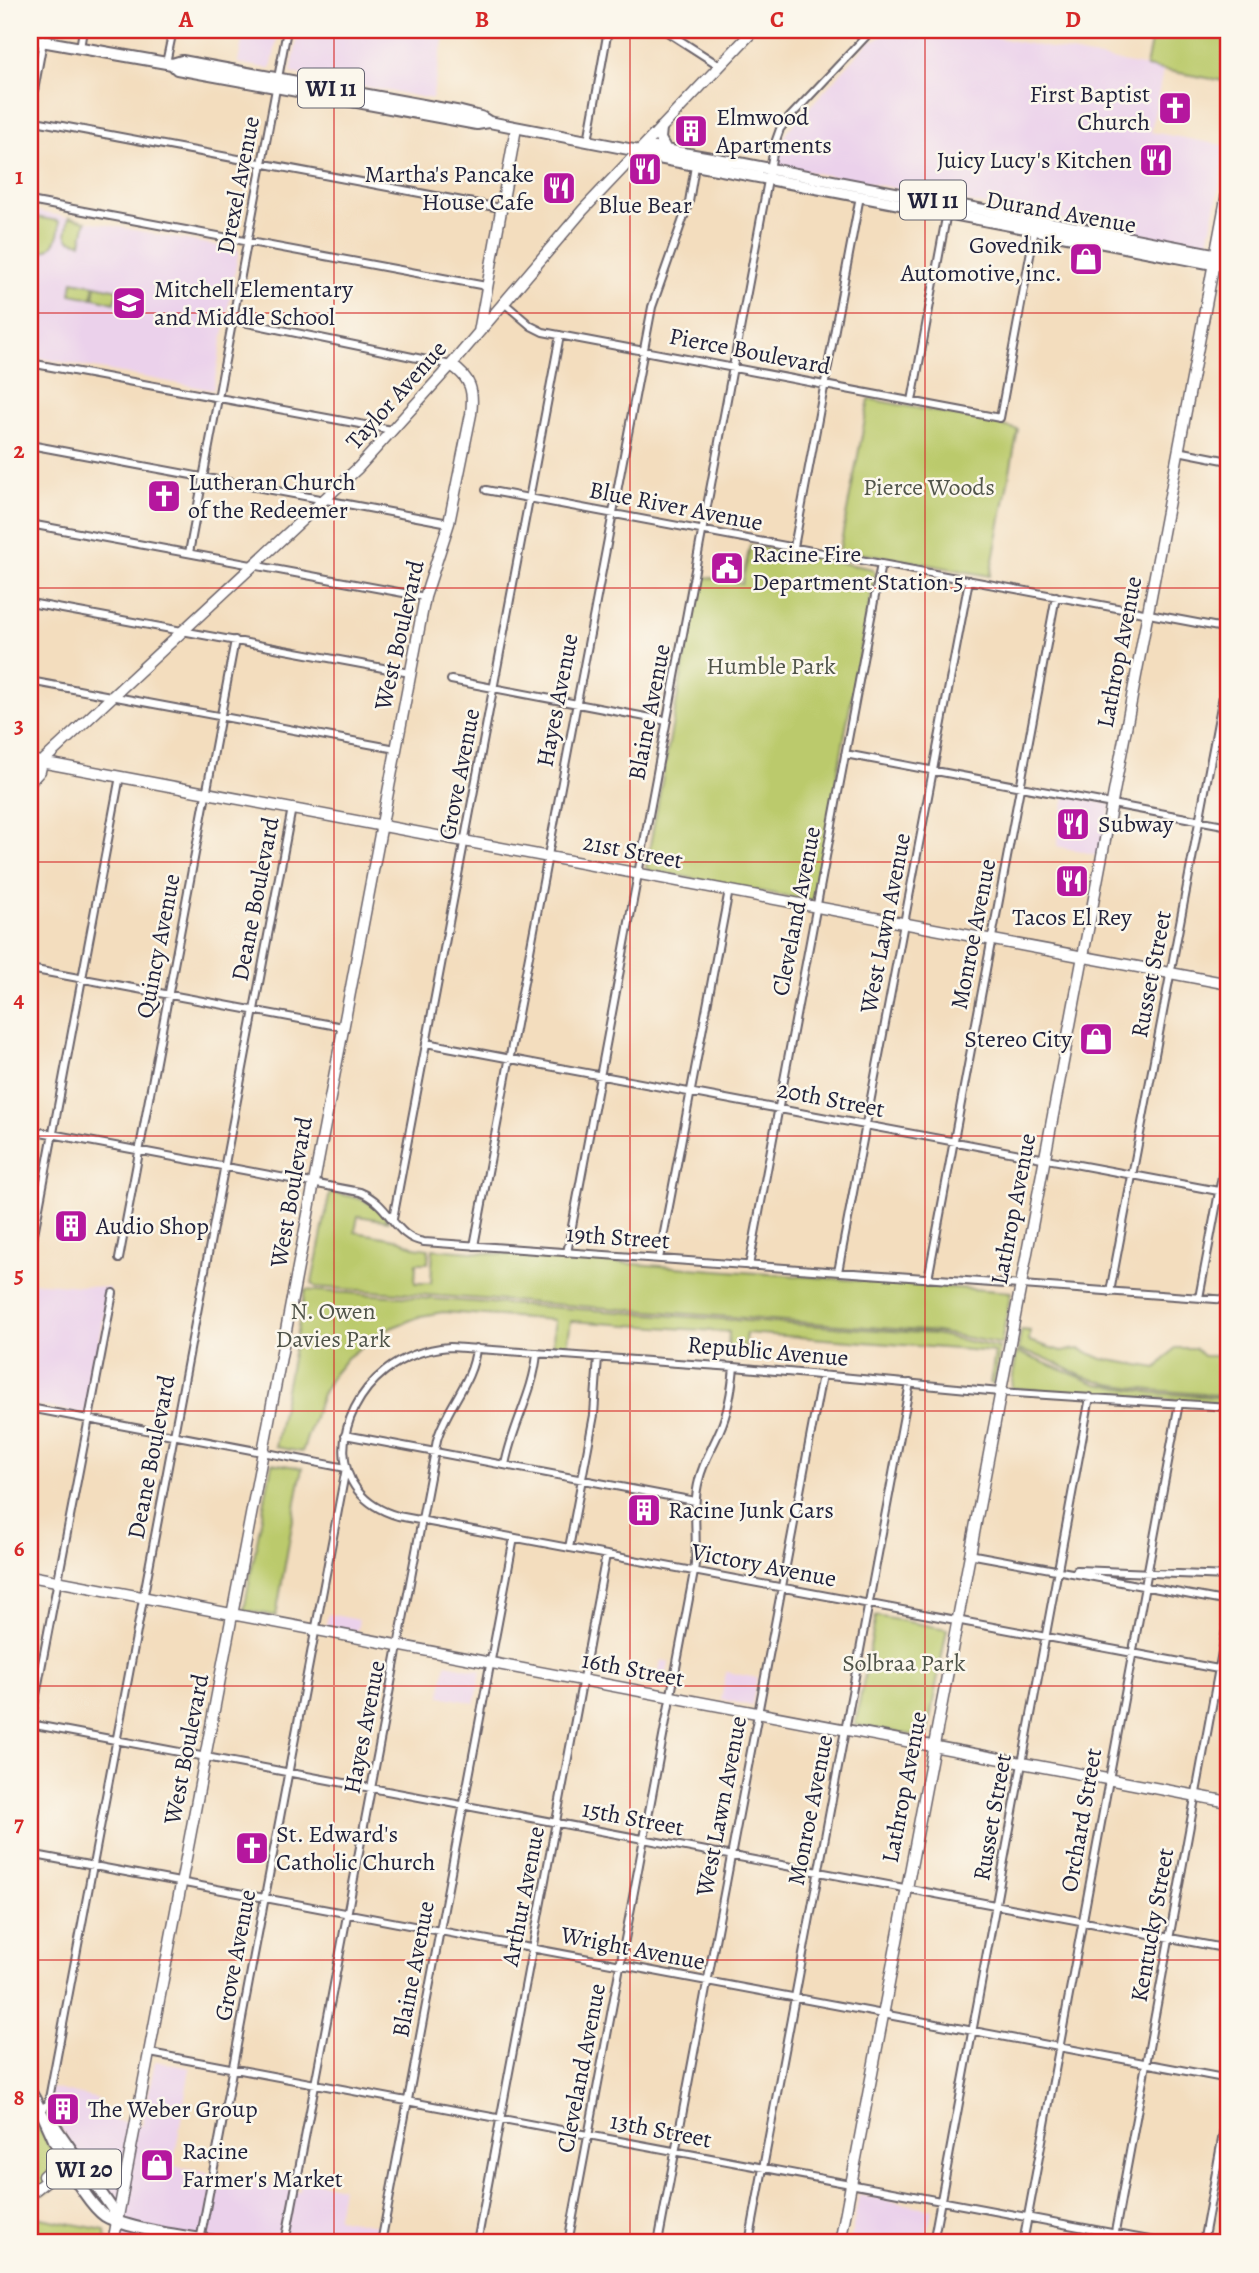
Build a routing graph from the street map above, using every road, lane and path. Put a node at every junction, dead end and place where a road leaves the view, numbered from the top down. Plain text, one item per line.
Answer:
1 (83, 30) edge
2 (173, 30) edge
3 (287, 30) edge
4 (608, 30) edge
5 (664, 30) edge
6 (754, 30) edge
7 (872, 30) edge
8 (30, 39) edge
9 (43, 41) junction
10 (80, 48) junction
11 (169, 64) junction
12 (720, 66) junction
13 (277, 83) junction
14 (30, 113) edge
15 (30, 120) edge
16 (516, 128) junction
17 (661, 128) junction
18 (588, 141) junction
19 (666, 150) junction
20 (639, 151) junction
21 (262, 163) junction
22 (695, 166) junction
23 (770, 174) junction
24 (1229, 183) edge
25 (860, 196) junction
26 (30, 201) edge
27 (500, 208) junction
28 (947, 212) junction
29 (1035, 229) junction
30 (247, 241) junction
31 (1229, 257) edge
32 (1215, 259) junction
33 (1229, 267) edge
34 (486, 286) junction
35 (503, 302) junction
36 (233, 320) junction
37 (479, 332) junction
38 (560, 335) junction
39 (643, 351) junction
40 (30, 363) edge
41 (451, 365) junction
42 (734, 368) junction
43 (825, 385) junction
44 (218, 398) junction
45 (912, 401) junction
46 (392, 430) junction
47 (30, 445) edge
48 (1178, 451) junction
49 (1229, 461) edge
50 (203, 477) junction
51 (486, 489) dead end
52 (531, 498) junction
53 (325, 499) junction
54 (612, 513) junction
55 (449, 523) junction
56 (30, 524) edge
57 (703, 530) junction
58 (794, 547) junction
59 (189, 553) junction
60 (881, 564) junction
61 (254, 565) junction
62 (969, 580) junction
63 (1056, 596) junction
64 (425, 597) junction
65 (30, 603) edge
66 (1147, 614) junction
67 (1229, 629) edge
68 (183, 631) junction
69 (235, 640) junction
70 (1229, 664) edge
71 (411, 673) junction
72 (30, 681) edge
73 (451, 681) dead end
74 (495, 690) junction
75 (113, 696) junction
76 (576, 704) junction
77 (220, 716) junction
78 (667, 721) junction
79 (396, 749) junction
80 (845, 754) junction
81 (30, 760) edge
82 (42, 762) junction
83 (30, 769) edge
84 (933, 771) junction
85 (120, 776) junction
86 (30, 782) edge
87 (1020, 787) junction
88 (206, 792) junction
89 (1111, 804) junction
90 (292, 808) junction
91 (1199, 821) junction
92 (383, 826) junction
93 (1229, 826) edge
94 (466, 842) junction
95 (547, 856) junction
96 (638, 873) junction
97 (729, 890) junction
98 (817, 906) junction
99 (904, 923) junction
100 (991, 939) junction
101 (1082, 956) junction
102 (30, 969) edge
103 (1171, 973) junction
104 (82, 978) junction
105 (1229, 984) edge
106 (168, 995) junction
107 (254, 1011) junction
108 (343, 1027) junction
109 (426, 1043) junction
110 (509, 1059) junction
111 (600, 1076) junction
112 (691, 1093) junction
113 (779, 1109) junction
114 (866, 1125) junction
115 (30, 1130) edge
116 (52, 1134) junction
117 (1229, 1139) edge
118 (953, 1142) junction
119 (140, 1151) junction
120 (1044, 1159) junction
121 (225, 1166) junction
122 (1132, 1175) junction
123 (314, 1183) junction
124 (1219, 1192) junction
125 (1229, 1194) edge
126 (393, 1219) junction
127 (474, 1246) junction
128 (31, 1250) edge
129 (567, 1253) junction
130 (119, 1259) dead end
131 (659, 1259) junction
132 (749, 1266) junction
133 (838, 1272) junction
134 (928, 1279) junction
135 (1020, 1285) junction
136 (1110, 1292) junction
137 (113, 1293) dead end
138 (1199, 1298) junction
139 (1229, 1300) edge
140 (476, 1348) junction
141 (537, 1353) junction
142 (598, 1357) junction
143 (734, 1367) junction
144 (822, 1375) junction
145 (910, 1383) junction
146 (1000, 1392) junction
147 (1090, 1397) junction
148 (1179, 1403) junction
149 (1229, 1407) edge
150 (30, 1408) edge
151 (88, 1419) junction
152 (174, 1435) junction
153 (345, 1435) junction
154 (263, 1452) junction
155 (435, 1452) junction
156 (505, 1465) junction
157 (346, 1468) junction
158 (582, 1479) junction
159 (695, 1501) junction
160 (422, 1520) junction
161 (514, 1538) junction
162 (569, 1548) junction
163 (969, 1554) junction
164 (607, 1555) junction
165 (1058, 1569) junction
166 (1147, 1571) junction
167 (694, 1572) junction
168 (30, 1576) edge
169 (1229, 1576) edge
170 (57, 1581) junction
171 (1144, 1586) junction
172 (782, 1588) junction
173 (144, 1598) junction
174 (1229, 1602) edge
175 (869, 1604) junction
176 (1229, 1614) edge
177 (233, 1615) junction
178 (956, 1621) junction
179 (316, 1630) junction
180 (1045, 1637) junction
181 (398, 1646) junction
182 (1132, 1653) junction
183 (491, 1663) junction
184 (1219, 1669) junction
185 (1229, 1671) edge
186 (583, 1681) junction
187 (670, 1697) junction
188 (758, 1713) junction
189 (30, 1725) edge
190 (845, 1730) junction
191 (117, 1740) junction
192 (933, 1746) junction
193 (206, 1757) junction
194 (1021, 1763) junction
195 (289, 1772) junction
196 (1108, 1779) junction
197 (372, 1788) junction
198 (1196, 1795) junction
199 (1229, 1802) edge
200 (464, 1805) junction
201 (556, 1823) junction
202 (643, 1839) junction
203 (30, 1854) edge
204 (731, 1856) junction
205 (93, 1866) junction
206 (818, 1872) junction
207 (182, 1883) junction
208 (906, 1889) junction
209 (265, 1899) junction
210 (995, 1906) junction
211 (348, 1914) junction
212 (1082, 1922) junction
213 (440, 1931) junction
214 (1169, 1938) junction
215 (532, 1949) junction
216 (1229, 1949) edge
217 (620, 1965) junction
218 (707, 1982) junction
219 (794, 1998) junction
220 (883, 2015) junction
221 (972, 2031) junction
222 (1059, 2048) junction
223 (150, 2053) junction
224 (1146, 2064) junction
225 (233, 2069) junction
226 (1229, 2079) edge
227 (315, 2085) junction
228 (30, 2091) edge
229 (1229, 2101) edge
230 (407, 2102) junction
231 (44, 2114) junction
232 (500, 2120) junction
233 (588, 2136) junction
234 (676, 2152) junction
235 (65, 2162) junction
236 (763, 2169) junction
237 (93, 2183) junction
238 (851, 2185) junction
239 (30, 2187) edge
240 (30, 2193) edge
241 (940, 2202) junction
242 (1028, 2218) junction
243 (118, 2221) junction
244 (1115, 2234) junction
245 (200, 2241) edge
246 (113, 2243) edge
247 (227, 2243) edge
248 (285, 2243) edge
249 (381, 2243) edge
250 (477, 2243) edge
251 (568, 2243) edge
252 (658, 2243) edge
253 (749, 2243) edge
254 (840, 2243) edge
255 (933, 2243) edge
256 (1023, 2243) edge
257 (1113, 2243) edge
258 (1165, 2243) edge
259 (1203, 2243) edge

1 - 10 street
2 - 11 street
3 - 13 street, Drexel Avenue
4 - 18 street
5 - 12 street
6 - 12 street, Taylor Avenue
7 - 23 street, Blaine Avenue
8 - 9 main road, Durand Avenue / WI 11
9 - 10 main road, Durand Avenue / WI 11
9 - 14 street
10 - 11 main road, Durand Avenue / WI 11
11 - 13 main road, Durand Avenue / WI 11
12 - 17 street, Taylor Avenue
13 - 16 main road, Durand Avenue / WI 11
13 - 21 street, Drexel Avenue
15 - 21 street
16 - 18 main road, Durand Avenue / WI 11
16 - 27 street
17 - 19 main road
17 - 20 street, Taylor Avenue
18 - 20 main road, Durand Avenue / WI 11
19 - 20 main road, Durand Avenue / WI 11
19 - 23 main road, Durand Avenue / WI 11
20 - 22 main road, Durand Avenue / WI 11
20 - 35 street, Taylor Avenue
21 - 27 street
21 - 30 street, Drexel Avenue
22 - 23 main road, Durand Avenue / WI 11
22 - 39 street, Hayes Avenue
23 - 25 main road, Durand Avenue / WI 11
23 - 32 main road, Durand Avenue / WI 11
23 - 42 street, Blaine Avenue
24 - 32 street, Lathrop Avenue
25 - 28 main road, Durand Avenue / WI 11
25 - 43 street
26 - 30 street
27 - 34 street
28 - 29 main road, Durand Avenue / WI 11
28 - 45 street
29 - 32 main road, Durand Avenue / WI 11
29 - 45 street, Pierce Boulevard
30 - 34 street
30 - 36 street, Drexel Avenue
31 - 32 main road, Durand Avenue / WI 11
32 - 33 main road, Durand Avenue / WI 11
32 - 48 street, Lathrop Avenue
34 - 37 street
35 - 37 street, Taylor Avenue
35 - 38 street, Pierce Boulevard
36 - 41 street
36 - 44 street, Drexel Avenue
37 - 41 street, Taylor Avenue
38 - 39 street, Pierce Boulevard
38 - 52 street, Grove Avenue
39 - 42 street, Pierce Boulevard
39 - 54 street, Hayes Avenue
40 - 44 street
41 - 46 street, Taylor Avenue
41 - 55 street, West Boulevard
42 - 43 street, Pierce Boulevard
42 - 57 street, Blaine Avenue
43 - 45 street, Pierce Boulevard
43 - 58 street
44 - 46 street
44 - 50 street, Drexel Avenue
46 - 53 street, Taylor Avenue
47 - 50 street
48 - 49 street
48 - 66 street, Lathrop Avenue
50 - 53 street
50 - 59 street, Drexel Avenue
51 - 52 street, Blue River Avenue
52 - 54 street, Blue River Avenue
52 - 74 street, Grove Avenue
53 - 55 street
53 - 61 street, Taylor Avenue
54 - 57 street, Blue River Avenue
54 - 76 street, Hayes Avenue
55 - 64 street, West Boulevard
56 - 59 street
57 - 58 street, Blue River Avenue
57 - 78 street, Blaine Avenue
58 - 60 street, Blue River Avenue
59 - 61 street
60 - 62 street, Blue River Avenue
60 - 80 street, Cleveland Avenue
61 - 64 street
61 - 68 street, Taylor Avenue
62 - 63 street, Blue River Avenue
62 - 84 street, West Lawn Avenue
63 - 66 street, Blue River Avenue
63 - 87 street, Monroe Avenue
64 - 71 street, West Boulevard
65 - 68 street
66 - 67 street, Blue River Avenue
66 - 89 street, Lathrop Avenue
68 - 69 street
68 - 75 street, Taylor Avenue
69 - 71 street
69 - 77 street, Quincy Avenue
70 - 91 street, Russet Street
71 - 79 street, West Boulevard
72 - 75 street
73 - 74 street
74 - 76 street
74 - 94 street, Grove Avenue
75 - 77 street
75 - 82 street, Taylor Avenue
76 - 78 street
76 - 95 street, Hayes Avenue
77 - 79 street
77 - 88 street, Quincy Avenue
78 - 96 street, Blaine Avenue
79 - 92 street, West Boulevard
80 - 84 street
80 - 98 street, Cleveland Avenue
81 - 82 street, 21st Street
82 - 83 street, Taylor Avenue
82 - 85 street, 21st Street
82 - 86 street, Taylor Avenue
84 - 87 street
84 - 99 street, West Lawn Avenue
85 - 88 street, 21st Street
85 - 104 street
87 - 89 street
87 - 100 street, Monroe Avenue
88 - 90 street, 21st Street
88 - 106 street, Quincy Avenue
89 - 91 street
89 - 101 street, Lathrop Avenue
90 - 92 street, 21st Street
90 - 107 street, Deane Boulevard
91 - 93 street
91 - 103 street, Russet Street
92 - 94 street, 21st Street
92 - 108 street, West Boulevard
94 - 95 street, 21st Street
94 - 109 street, Grove Avenue
95 - 96 street, 21st Street
95 - 110 street, Hayes Avenue
96 - 97 street, 21st Street
96 - 111 street, Blaine Avenue
97 - 98 street, 21st Street
97 - 112 street
98 - 99 street, 21st Street
98 - 113 street, Cleveland Avenue
99 - 100 street, 21st Street
99 - 114 street, West Lawn Avenue
100 - 101 street, 21st Street
100 - 118 street, Monroe Avenue
101 - 103 street, 21st Street
101 - 120 street, Lathrop Avenue
102 - 104 street
103 - 105 street, 21st Street
103 - 122 street, Russet Street
104 - 106 street
104 - 116 street
106 - 107 street
106 - 119 street, Quincy Avenue
107 - 108 street
107 - 121 street, Deane Boulevard
108 - 123 street, West Boulevard
109 - 110 street, 20th Street
109 - 126 street, Grove Avenue
110 - 111 street, 20th Street
110 - 127 street, Hayes Avenue
111 - 112 street, 20th Street
111 - 129 street, Blaine Avenue
112 - 113 street, 20th Street
112 - 131 street
113 - 114 street, 20th Street
113 - 132 street, Cleveland Avenue
114 - 118 street, 20th Street
114 - 133 street, West Lawn Avenue
115 - 116 street, 19th Street
116 - 119 street, 19th Street
116 - 128 street
117 - 124 street
118 - 120 street, 20th Street
118 - 134 street, Monroe Avenue
119 - 121 street, 19th Street
119 - 130 street, Quincy Avenue
120 - 122 street, 20th Street
120 - 135 street, Lathrop Avenue
121 - 123 street, 19th Street
121 - 152 street, Deane Boulevard
122 - 124 street, 20th Street
122 - 136 street, Russet Street
123 - 126 street, 19th Street
123 - 154 street, West Boulevard
124 - 125 street, 20th Street
124 - 138 street
126 - 127 street, 19th Street
127 - 129 street, 19th Street
129 - 131 street, 19th Street
131 - 132 street, 19th Street
132 - 133 street, 19th Street
133 - 134 street, 19th Street
134 - 135 street, 19th Street
135 - 136 street, 19th Street
135 - 146 street, Lathrop Avenue
136 - 138 street, 19th Street
137 - 151 street
138 - 139 street, 19th Street
140 - 141 street, Republic Avenue
140 - 153 street, Republic Avenue
140 - 155 street, Hayes Avenue
141 - 142 street, Republic Avenue
141 - 156 street
142 - 143 street, Republic Avenue
142 - 158 street
143 - 144 street, Republic Avenue
143 - 159 street, Cleveland Avenue
144 - 145 street, Republic Avenue
144 - 172 street, West Lawn Avenue
145 - 146 street, Republic Avenue
145 - 175 street, Monroe Avenue
146 - 147 street, Republic Avenue
146 - 163 street, Lathrop Avenue
147 - 148 street, Republic Avenue
147 - 165 street, Russet Street
148 - 149 street, Republic Avenue
148 - 166 street, Orchard Street
150 - 151 street
151 - 152 street
151 - 170 street
152 - 154 street
152 - 173 street, Deane Boulevard
153 - 155 street
153 - 157 street
154 - 157 street
154 - 177 street, West Boulevard
155 - 156 street
155 - 160 street, Hayes Avenue
156 - 158 street
157 - 160 street, Victory Avenue
157 - 179 street, Grove Avenue
158 - 159 street
158 - 162 street
159 - 167 street, Cleveland Avenue
160 - 161 street, Victory Avenue
160 - 181 street, Hayes Avenue
161 - 162 street, Victory Avenue
161 - 183 street, Blaine Avenue
162 - 164 street, Victory Avenue
163 - 165 street
163 - 178 street, Lathrop Avenue
164 - 167 street, Victory Avenue
164 - 186 street, Arthur Avenue
165 - 166 street
165 - 171 street
165 - 180 street, Russet Street
166 - 169 street
166 - 171 street, Orchard Street
167 - 172 street, Victory Avenue
167 - 187 street, Cleveland Avenue
168 - 170 street, 16th Street
170 - 173 street, 16th Street
170 - 189 street
171 - 174 street
171 - 182 street, Orchard Street
172 - 175 street, Victory Avenue
172 - 188 street, West Lawn Avenue
173 - 177 street, 16th Street
173 - 191 street, Deane Boulevard
175 - 178 street, Victory Avenue
175 - 190 street, Monroe Avenue
176 - 184 street, Kentucky Street
177 - 179 street, 16th Street
177 - 193 street, West Boulevard
178 - 180 street, Victory Avenue
178 - 192 street, Lathrop Avenue
179 - 181 street, 16th Street
179 - 195 street, Grove Avenue
180 - 182 street, Victory Avenue
180 - 194 street, Russet Street
181 - 183 street, 16th Street
181 - 197 street, Hayes Avenue
182 - 184 street, Victory Avenue
182 - 196 street, Orchard Street
183 - 186 street, 16th Street
183 - 200 street, Blaine Avenue
184 - 185 street, Victory Avenue
184 - 198 street, Kentucky Street
186 - 187 street, 16th Street
186 - 201 street, Arthur Avenue
187 - 188 street, 16th Street
187 - 202 street, Cleveland Avenue
188 - 190 street, 16th Street
188 - 204 street, West Lawn Avenue
189 - 191 street, 15th Street
190 - 192 street, 16th Street
190 - 206 street, Monroe Avenue
191 - 193 street, 15th Street
191 - 205 street, Deane Boulevard
192 - 194 street, 16th Street
192 - 208 street, Lathrop Avenue
193 - 195 street, 15th Street
193 - 207 street, West Boulevard
194 - 196 street, 16th Street
194 - 210 street, Russet Street
195 - 197 street, 15th Street
195 - 209 street, Grove Avenue
196 - 198 street, 16th Street
196 - 212 street, Orchard Street
197 - 200 street, 15th Street
197 - 211 street, Hayes Avenue
198 - 199 street, 16th Street
198 - 214 street, Kentucky Street
200 - 201 street, 15th Street
200 - 213 street, Blaine Avenue
201 - 202 street, 15th Street
201 - 215 street, Arthur Avenue
202 - 204 street, 15th Street
202 - 217 street, Cleveland Avenue
203 - 205 street, Wright Avenue
204 - 206 street, 15th Street
204 - 218 street, West Lawn Avenue
205 - 207 street, Wright Avenue
205 - 231 street, Deane Boulevard
206 - 208 street, 15th Street
206 - 219 street, Monroe Avenue
207 - 209 street, Wright Avenue
207 - 223 street, West Boulevard
208 - 210 street, 15th Street
208 - 220 street, Lathrop Avenue
209 - 211 street, Wright Avenue
209 - 225 street, Grove Avenue
210 - 212 street, 15th Street
210 - 221 street, Russet Street
211 - 213 street, Wright Avenue
211 - 227 street, Hayes Avenue
212 - 214 street, 15th Street
212 - 222 street, Orchard Street
213 - 215 street, Wright Avenue
213 - 230 street, Blaine Avenue
214 - 216 street, 15th Street
214 - 224 street, Kentucky Street
215 - 217 street, Wright Avenue
215 - 232 street, Arthur Avenue
217 - 218 street, Wright Avenue
217 - 233 street, Cleveland Avenue
218 - 219 street, Wright Avenue
218 - 234 street, West Lawn Avenue
219 - 220 street, Wright Avenue
219 - 236 street, Monroe Avenue
220 - 221 street, Wright Avenue
220 - 238 street, Lathrop Avenue
221 - 222 street, Wright Avenue
221 - 241 street, Russet Street
222 - 224 street, Wright Avenue
222 - 242 street, Orchard Street
223 - 225 street, 13th Street
223 - 243 street, West Boulevard
224 - 226 street, Wright Avenue
224 - 244 street, Kentucky Street
225 - 227 street, 13th Street
225 - 245 street, Grove Avenue
227 - 230 street, 13th Street
227 - 248 street, Hayes Avenue
228 - 231 main road, WI 20
229 - 259 street
230 - 232 street, 13th Street
230 - 249 street, Blaine Avenue
231 - 235 main road, WI 20
231 - 237 main road, WI 20
232 - 233 street, 13th Street
232 - 250 street, Arthur Avenue
233 - 234 street, 13th Street
233 - 251 street, Cleveland Avenue
234 - 236 street, 13th Street
234 - 252 street, West Lawn Avenue
235 - 237 main road
235 - 239 street
235 - 240 street
235 - 243 main road, WI 20
236 - 238 street, 13th Street
236 - 253 street, Monroe Avenue
237 - 243 main road, WI 20
238 - 241 street, 13th Street
238 - 254 street, Lathrop Avenue
241 - 242 street, 13th Street
241 - 255 street, Russet Street
242 - 244 street, 13th Street
242 - 256 street, Orchard Street
243 - 245 main road, WI 20
243 - 246 street, West Boulevard
244 - 257 street, Kentucky Street
244 - 258 street, 13th Street
245 - 247 main road, WI 20

